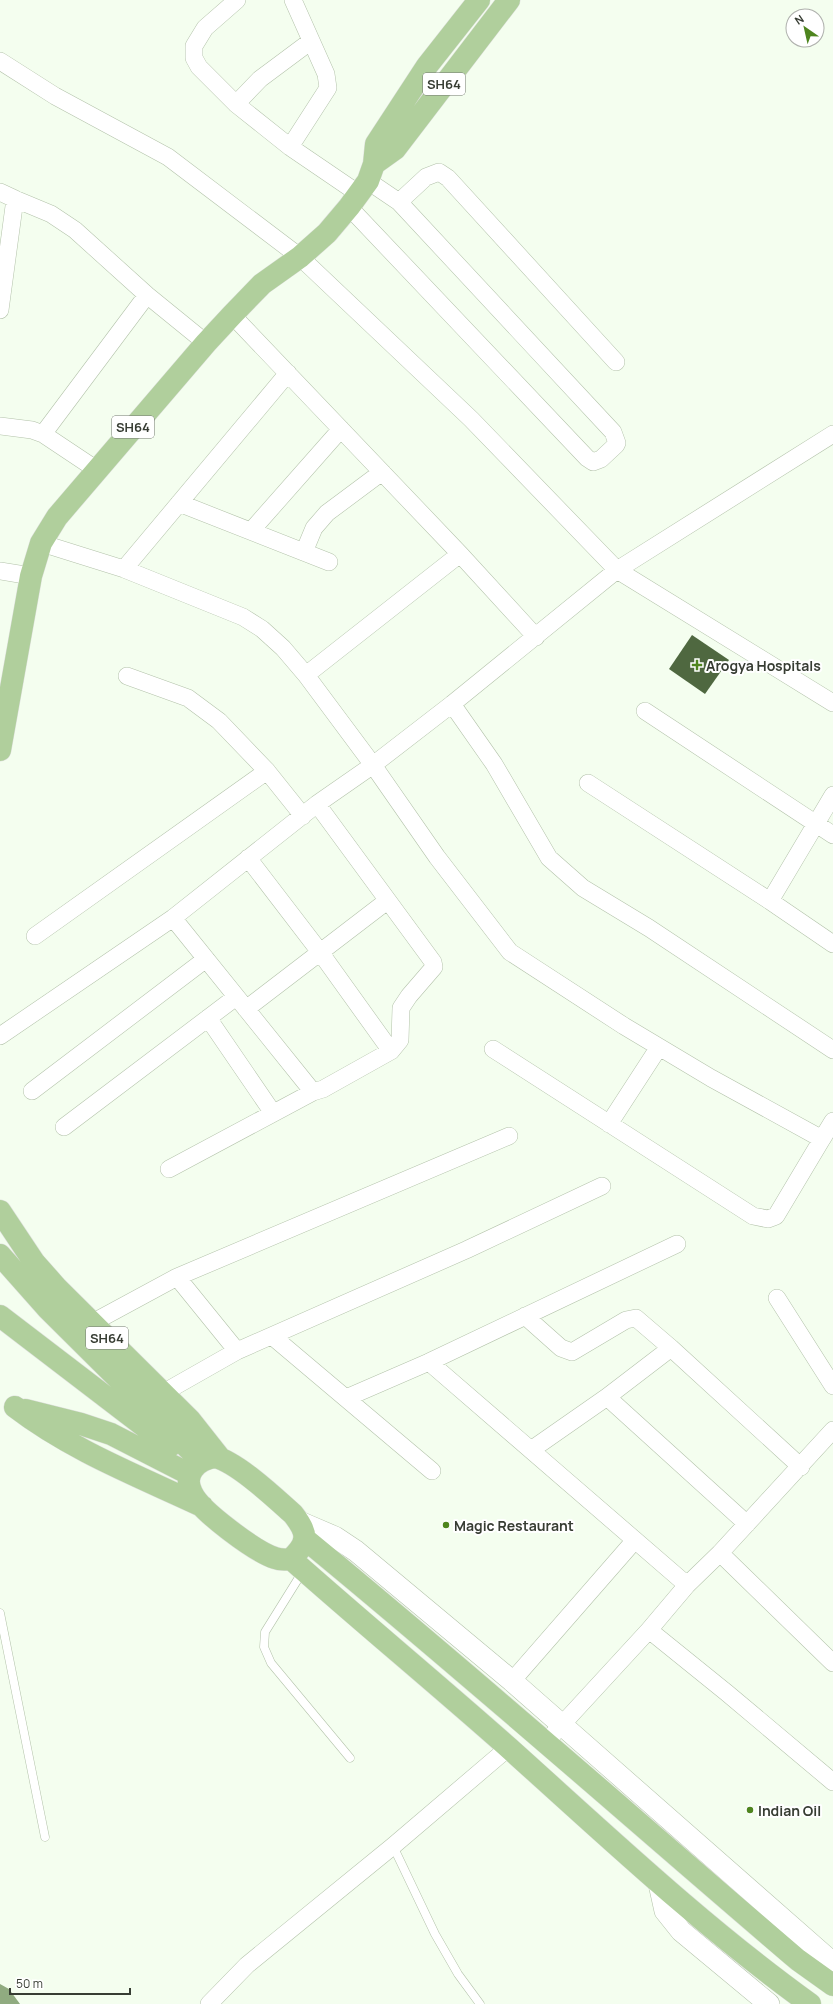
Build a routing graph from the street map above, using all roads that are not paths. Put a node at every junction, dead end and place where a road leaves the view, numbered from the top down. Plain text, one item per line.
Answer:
1 (236, 0) edge
2 (293, 0) edge
3 (479, 0) edge
4 (509, 0) edge
5 (311, 41) junction
6 (0, 61) edge
7 (236, 104) junction
8 (290, 147) junction
9 (362, 187) junction
10 (7, 196) edge
11 (399, 202) junction
12 (300, 257) junction
13 (147, 295) junction
14 (0, 310) edge
15 (232, 315) junction
16 (206, 343) junction
17 (616, 362) dead end
18 (288, 373) junction
19 (0, 426) edge
20 (341, 429) junction
21 (43, 434) junction
22 (833, 434) edge
23 (97, 470) junction
24 (382, 472) junction
25 (179, 503) junction
26 (251, 531) junction
27 (41, 543) junction
28 (304, 552) junction
29 (460, 554) junction
30 (329, 562) dead end
31 (124, 569) junction
32 (617, 570) junction
33 (0, 571) edge
34 (31, 576) junction
35 (536, 637) junction
36 (306, 675) junction
37 (127, 676) dead end
38 (833, 703) edge
39 (452, 704) junction
40 (645, 711) dead end
41 (0, 750) edge
42 (374, 765) junction
43 (267, 771) junction
44 (588, 783) dead end
45 (833, 795) edge
46 (317, 804) junction
47 (302, 816) junction
48 (816, 822) junction
49 (833, 835) edge
50 (248, 858) junction
51 (387, 901) junction
52 (770, 901) junction
53 (173, 918) junction
54 (35, 936) dead end
55 (833, 944) edge
56 (320, 952) junction
57 (206, 959) junction
58 (241, 1003) junction
59 (208, 1018) junction
60 (0, 1036) edge
61 (659, 1047) junction
62 (493, 1049) dead end
63 (833, 1050) edge
64 (390, 1051) junction
65 (32, 1091) dead end
66 (313, 1092) junction
67 (272, 1113) junction
68 (833, 1121) edge
69 (609, 1124) junction
70 (64, 1127) dead end
71 (510, 1136) dead end
72 (822, 1139) junction
73 (169, 1169) dead end
74 (602, 1186) dead end
75 (0, 1211) edge
76 (677, 1244) dead end
77 (0, 1255) edge
78 (177, 1277) junction
79 (777, 1298) dead end
80 (0, 1316) edge
81 (525, 1316) junction
82 (92, 1324) junction
83 (272, 1336) junction
84 (671, 1348) junction
85 (237, 1351) junction
86 (429, 1362) junction
87 (833, 1386) edge
88 (163, 1393) junction
89 (607, 1397) junction
90 (346, 1398) junction
91 (7, 1406) edge
92 (833, 1430) edge
93 (530, 1450) junction
94 (201, 1465) junction
95 (801, 1467) junction
96 (432, 1471) dead end
97 (202, 1506) junction
98 (747, 1524) junction
99 (303, 1531) junction
100 (635, 1540) junction
101 (720, 1553) junction
102 (297, 1565) junction
103 (688, 1585) junction
104 (0, 1613) edge
105 (649, 1630) junction
106 (833, 1663) edge
107 (512, 1681) junction
108 (560, 1725) junction
109 (545, 1743) junction
110 (508, 1748) junction
111 (350, 1758) dead end
112 (833, 1782) edge
113 (45, 1838) dead end
114 (393, 1846) junction
115 (659, 1884) junction
116 (828, 1965) edge
117 (209, 2004) edge
118 (480, 2004) edge
119 (769, 2004) edge
120 (810, 2004) edge

1 - 7 street
2 - 5 street
3 - 9 main road, SH64
4 - 9 main road, SH64
5 - 7 street
5 - 8 street
6 - 12 street
7 - 8 street
8 - 9 street
9 - 11 street
9 - 11 street
9 - 12 main road, SH64
10 - 13 street
10 - 14 street
11 - 17 street
12 - 15 main road, SH64
12 - 32 street
13 - 16 street
13 - 21 street
15 - 16 main road, SH64
15 - 18 street
16 - 23 main road, SH64
18 - 20 street
18 - 25 street
19 - 21 street
20 - 24 street
20 - 26 street
21 - 23 street
22 - 32 street
23 - 27 main road, SH64
24 - 28 street
24 - 29 street
25 - 26 street
25 - 31 street
26 - 28 street
27 - 31 street
27 - 34 main road, SH64
28 - 30 street
29 - 35 street
29 - 36 street
31 - 36 street
32 - 35 street
32 - 38 street
33 - 34 street
34 - 41 main road, SH64
35 - 39 street
36 - 42 street
37 - 43 street
39 - 42 street
39 - 63 street
40 - 48 street
42 - 46 street
42 - 61 street
43 - 47 street
43 - 54 street
44 - 52 street
45 - 48 street
46 - 47 street
46 - 51 street
47 - 50 street
48 - 49 street
48 - 52 street
50 - 53 street
50 - 56 street
51 - 56 street
51 - 64 street
52 - 55 street
53 - 57 street
53 - 60 street
56 - 58 street
56 - 64 street
57 - 58 street
57 - 65 street
58 - 59 street
58 - 66 street
59 - 67 street
59 - 70 street
61 - 69 street
61 - 72 street
62 - 69 street
64 - 66 street
66 - 67 street
67 - 73 street
68 - 72 street
69 - 72 street
71 - 78 street
74 - 83 street
75 - 82 main road, SH64
76 - 81 street
77 - 94 main road, SH64
78 - 82 street
78 - 85 street
79 - 87 street
80 - 94 main road
81 - 84 street
81 - 86 street
82 - 88 main road, SH64
83 - 85 street
83 - 90 street
84 - 89 street
84 - 95 street
85 - 88 street
86 - 90 street
86 - 93 street
88 - 94 main road, SH64
89 - 93 street
89 - 98 street
90 - 96 street
91 - 94 main road
91 - 97 main road
92 - 95 street
93 - 100 street
94 - 97 main road
94 - 99 main road
95 - 98 street
97 - 102 main road
98 - 101 street
99 - 102 main road
99 - 107 street
99 - 109 main road
100 - 103 street
100 - 107 street
101 - 103 street
101 - 106 street
102 - 110 main road
102 - 111 lane
103 - 105 street
104 - 113 lane
105 - 108 street
105 - 112 street
107 - 108 street
108 - 109 street
108 - 116 street
109 - 116 main road
110 - 114 street
110 - 115 main road
114 - 117 street
114 - 118 lane
115 - 119 street
115 - 120 main road

